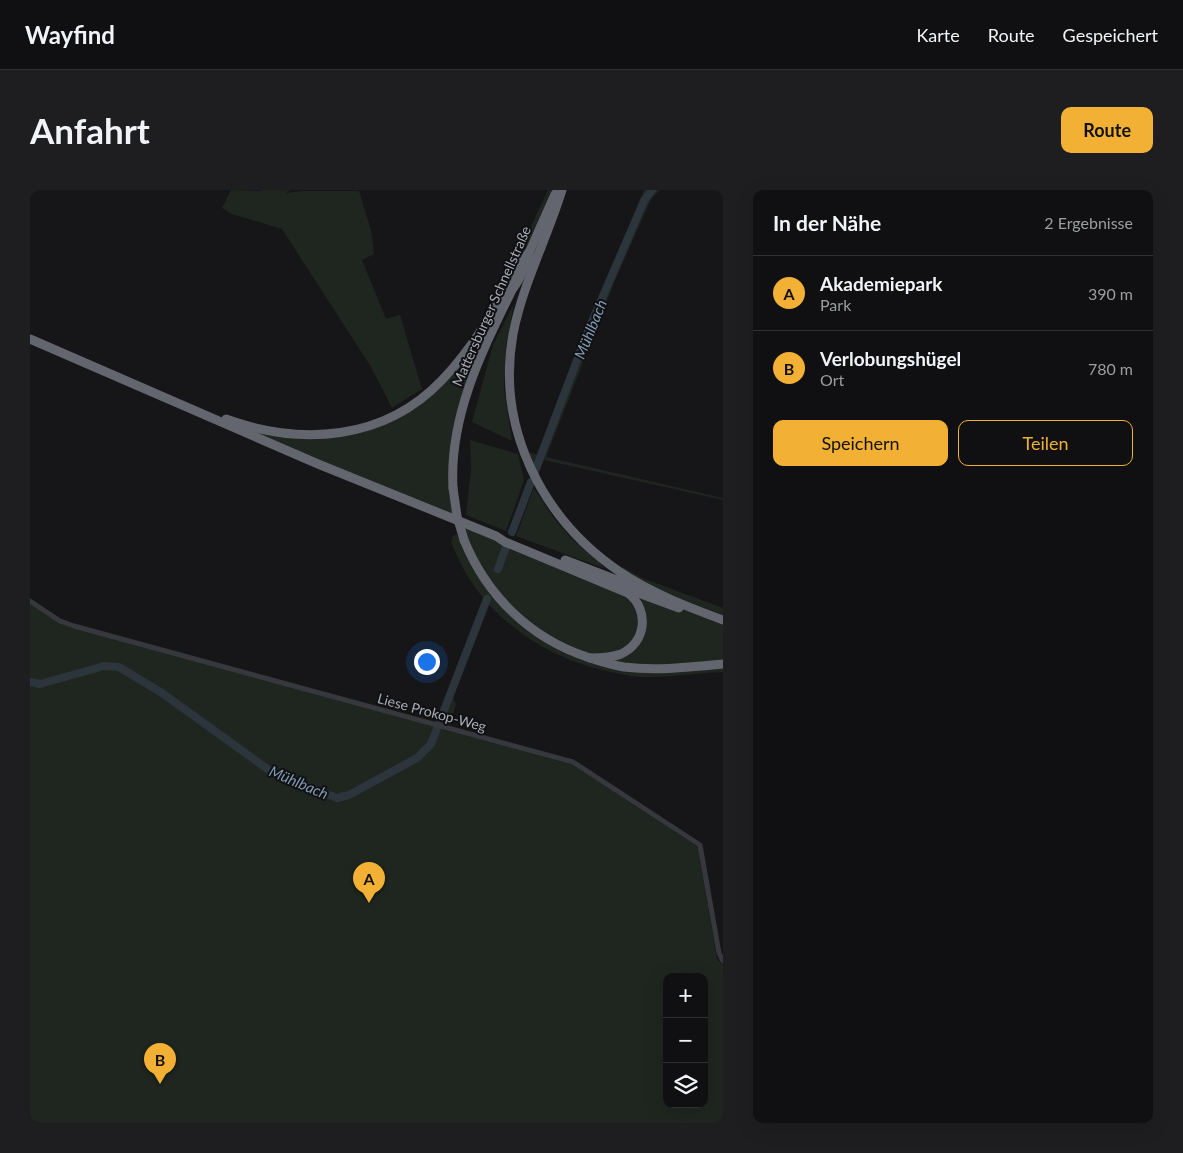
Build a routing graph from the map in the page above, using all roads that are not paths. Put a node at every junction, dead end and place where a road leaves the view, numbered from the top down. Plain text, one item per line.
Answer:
1 (556, 190) edge
2 (561, 190) edge
3 (530, 251) junction
4 (512, 290) junction
5 (30, 339) edge
6 (117, 376) junction
7 (496, 536) junction
8 (534, 554) junction
9 (30, 601) edge
10 (696, 610) junction
11 (723, 620) edge
12 (723, 625) edge
13 (590, 658) junction
14 (723, 664) edge
15 (723, 961) edge

1 - 3 highway, Mattersburger Schnellstraße
2 - 4 highway
2 - 10 highway, Mattersburger Schnellstraße
3 - 4 highway, Mattersburger Schnellstraße
3 - 6 highway
4 - 13 highway, Mattersburger Schnellstraße, bridge
5 - 6 highway
6 - 7 highway
7 - 8 highway
7 - 10 highway
8 - 12 highway
8 - 13 highway
9 - 15 street, Liese Prokop-Weg
10 - 11 highway, Mattersburger Schnellstraße
13 - 14 highway, Mattersburger Schnellstraße

